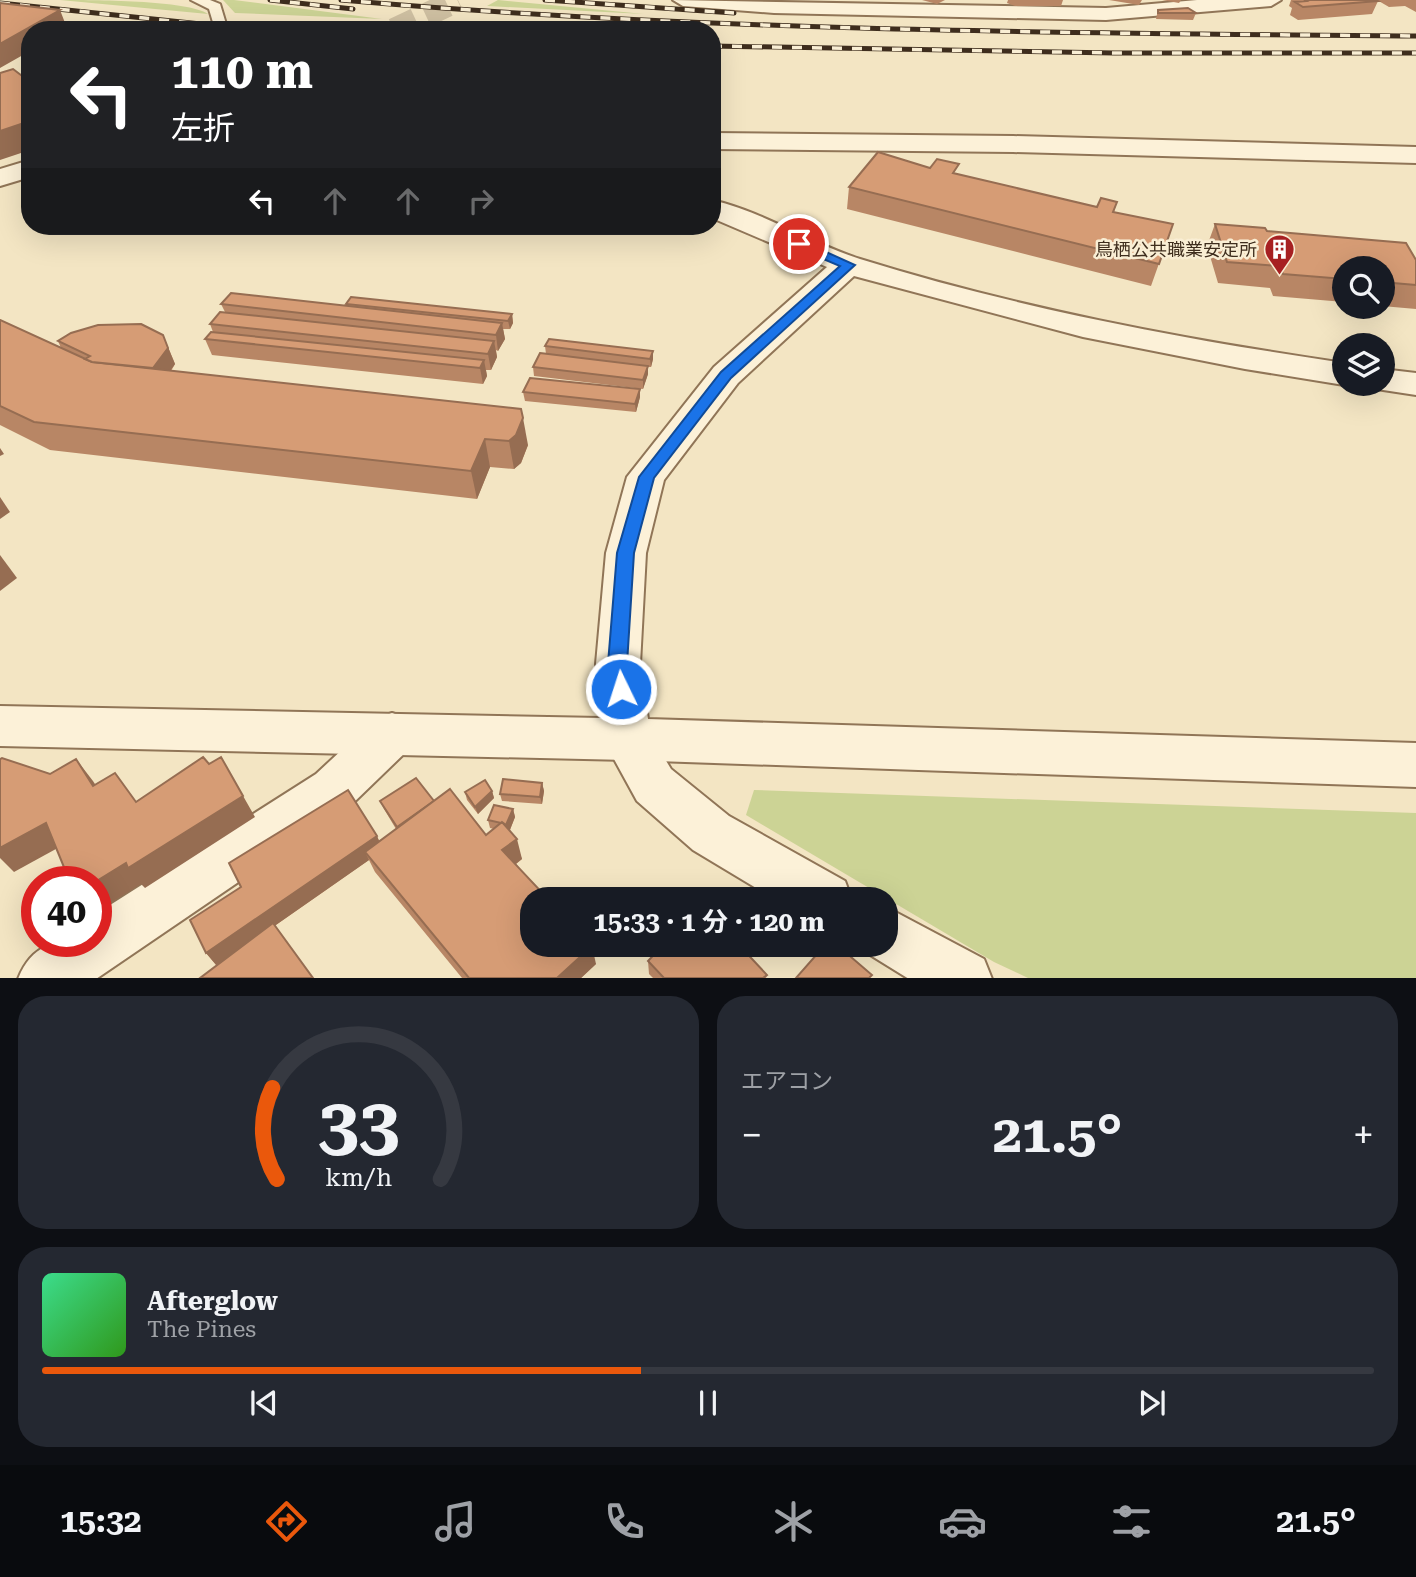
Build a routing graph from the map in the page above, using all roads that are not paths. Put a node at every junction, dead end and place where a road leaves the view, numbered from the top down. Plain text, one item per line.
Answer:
1 (198, 0) edge
2 (683, 0) edge
3 (1271, 0) edge
4 (219, 21) edge
5 (721, 141) edge
6 (1416, 155) edge
7 (21, 171) edge
8 (0, 178) edge
9 (721, 212) edge
10 (849, 265) junction
11 (1332, 372) edge
12 (1395, 382) edge
13 (1416, 384) edge
14 (0, 726) edge
15 (392, 734) junction
16 (627, 738) junction
17 (1416, 765) edge
18 (804, 887) edge
19 (898, 941) edge
20 (46, 978) edge
21 (964, 978) edge

1 - 4 lane
2 - 3 street
5 - 6 street
7 - 8 street
9 - 10 street
10 - 11 street
10 - 16 street
12 - 13 street
14 - 15 street
15 - 16 street
15 - 20 street
16 - 17 street
16 - 18 street
19 - 21 street

